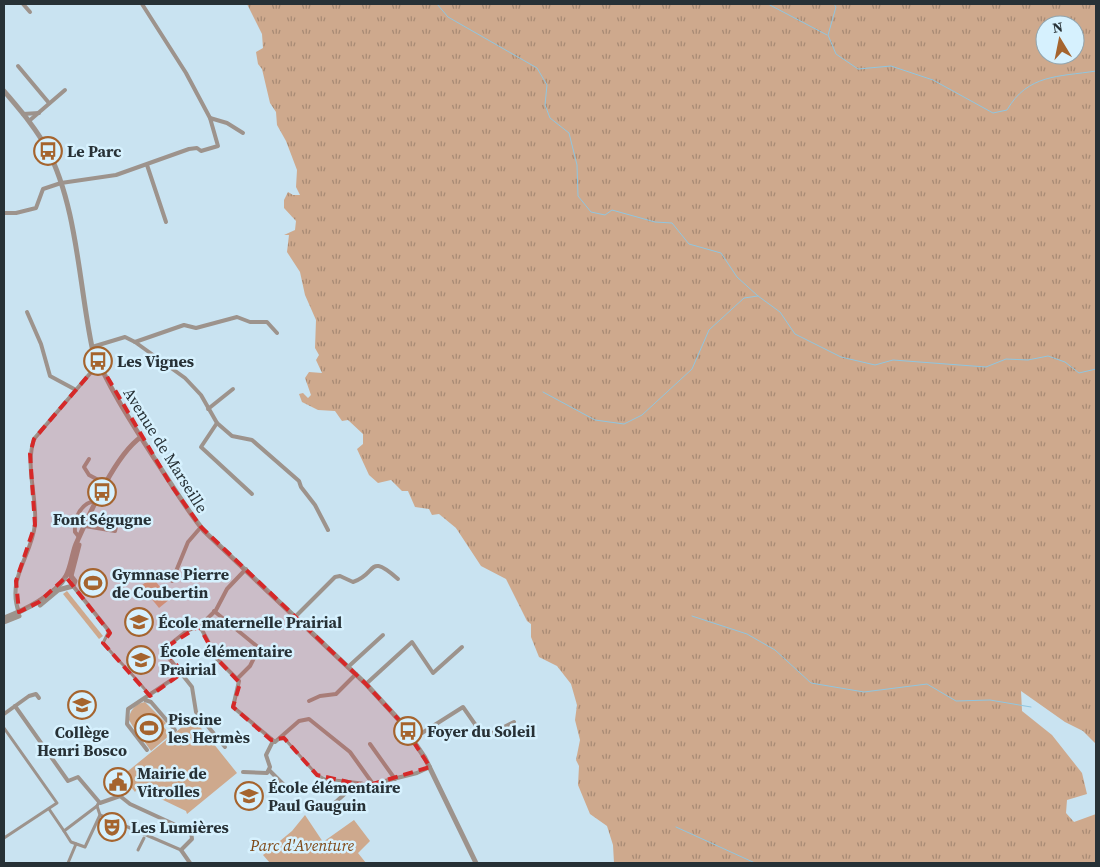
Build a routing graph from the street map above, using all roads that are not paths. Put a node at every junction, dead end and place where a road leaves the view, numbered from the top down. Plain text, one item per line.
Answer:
1 (23, 4) edge
2 (142, 4) edge
3 (30, 12) dead end
4 (18, 66) dead end
5 (65, 90) dead end
6 (4, 91) edge
7 (49, 103) junction
8 (38, 113) junction
9 (23, 114) junction
10 (210, 118) junction
11 (29, 121) junction
12 (243, 133) dead end
13 (147, 165) junction
14 (61, 183) junction
15 (4, 213) edge
16 (166, 222) dead end
17 (28, 312) dead end
18 (277, 333) dead end
19 (135, 342) junction
20 (92, 347) junction
21 (99, 364) junction
22 (233, 389) dead end
23 (76, 390) junction
24 (208, 409) junction
25 (217, 423) junction
26 (141, 437) junction
27 (89, 459) dead end
28 (106, 484) junction
29 (252, 494) dead end
30 (96, 501) junction
31 (118, 519) dead end
32 (85, 526) junction
33 (202, 527) junction
34 (328, 530) dead end
35 (80, 537) junction
36 (246, 569) junction
37 (67, 578) junction
38 (398, 579) dead end
39 (172, 581) dead end
40 (73, 586) junction
41 (66, 587) junction
42 (214, 611) junction
43 (19, 614) junction
44 (296, 616) junction
45 (4, 618) edge
46 (4, 622) edge
47 (200, 626) junction
48 (109, 631) joint
49 (383, 635) dead end
50 (462, 647) dead end
51 (348, 667) junction
52 (182, 673) junction
53 (356, 674) junction
54 (238, 680) junction
55 (366, 684) junction
56 (150, 696) junction
57 (39, 698) dead end
58 (145, 700) junction
59 (309, 702) dead end
60 (15, 706) junction
61 (4, 714) edge
62 (514, 722) dead end
63 (4, 728) edge
64 (175, 730) dead end
65 (282, 737) junction
66 (414, 738) junction
67 (273, 741) junction
68 (370, 744) dead end
69 (225, 747) dead end
70 (148, 750) dead end
71 (430, 767) junction
72 (269, 770) junction
73 (243, 772) dead end
74 (395, 779) junction
75 (283, 784) dead end
76 (374, 784) junction
77 (366, 786) junction
78 (98, 804) junction
79 (49, 809) junction
80 (327, 810) dead end
81 (100, 815) junction
82 (64, 831) junction
83 (145, 836) junction
84 (4, 838) edge
85 (76, 844) junction
86 (138, 850) dead end
87 (181, 850) junction
88 (68, 863) edge
89 (190, 863) edge
90 (476, 863) edge

1 - 3 street
2 - 10 street
4 - 7 street
5 - 7 street
6 - 9 street, Avenue de Marseille
7 - 8 street
8 - 9 street
8 - 11 street
9 - 11 street, Avenue de Marseille
10 - 12 street
10 - 13 street
11 - 14 street, Avenue de Marseille
13 - 14 street
13 - 16 street
14 - 15 street
14 - 20 street, Avenue de Marseille
17 - 23 street
18 - 19 street
19 - 20 street
19 - 24 street
20 - 21 street, Avenue de Marseille
21 - 23 street
21 - 26 street, Avenue de Marseille
22 - 24 street
23 - 43 street
24 - 25 street
25 - 29 street
25 - 34 street
26 - 28 street
26 - 33 street, Avenue de Marseille
27 - 28 street
28 - 30 street
30 - 32 street
30 - 35 street
31 - 32 street
32 - 35 street
33 - 36 street, Avenue de Marseille
33 - 39 street
35 - 37 street
36 - 42 street
36 - 44 street, Avenue de Marseille
37 - 40 street
37 - 41 street
37 - 43 street
38 - 44 street
40 - 41 street
40 - 48 street
41 - 43 street
42 - 47 street
42 - 54 street
43 - 45 street
43 - 46 street
44 - 51 street, Avenue de Marseille
47 - 52 street
47 - 54 street
48 - 56 street
49 - 51 street
50 - 55 street
51 - 53 street, Avenue de Marseille
52 - 56 street
52 - 69 street
53 - 55 street, Avenue de Marseille
53 - 59 street
54 - 67 street
55 - 66 street, Avenue de Marseille
56 - 58 street
57 - 60 street
58 - 64 street
58 - 70 street
60 - 61 street
60 - 78 street
62 - 66 street
63 - 79 street
65 - 67 street
65 - 76 street
65 - 77 street
66 - 71 street, Avenue de Marseille
67 - 72 street
68 - 74 street
71 - 74 street
71 - 90 street, Avenue de Marseille
72 - 73 street
72 - 75 street
74 - 76 street
76 - 77 street
77 - 80 street
78 - 81 street
78 - 82 street
78 - 87 street
79 - 82 street
79 - 84 street
81 - 83 street
81 - 85 street
82 - 85 street
83 - 86 street
83 - 87 street
85 - 88 street
87 - 89 street

